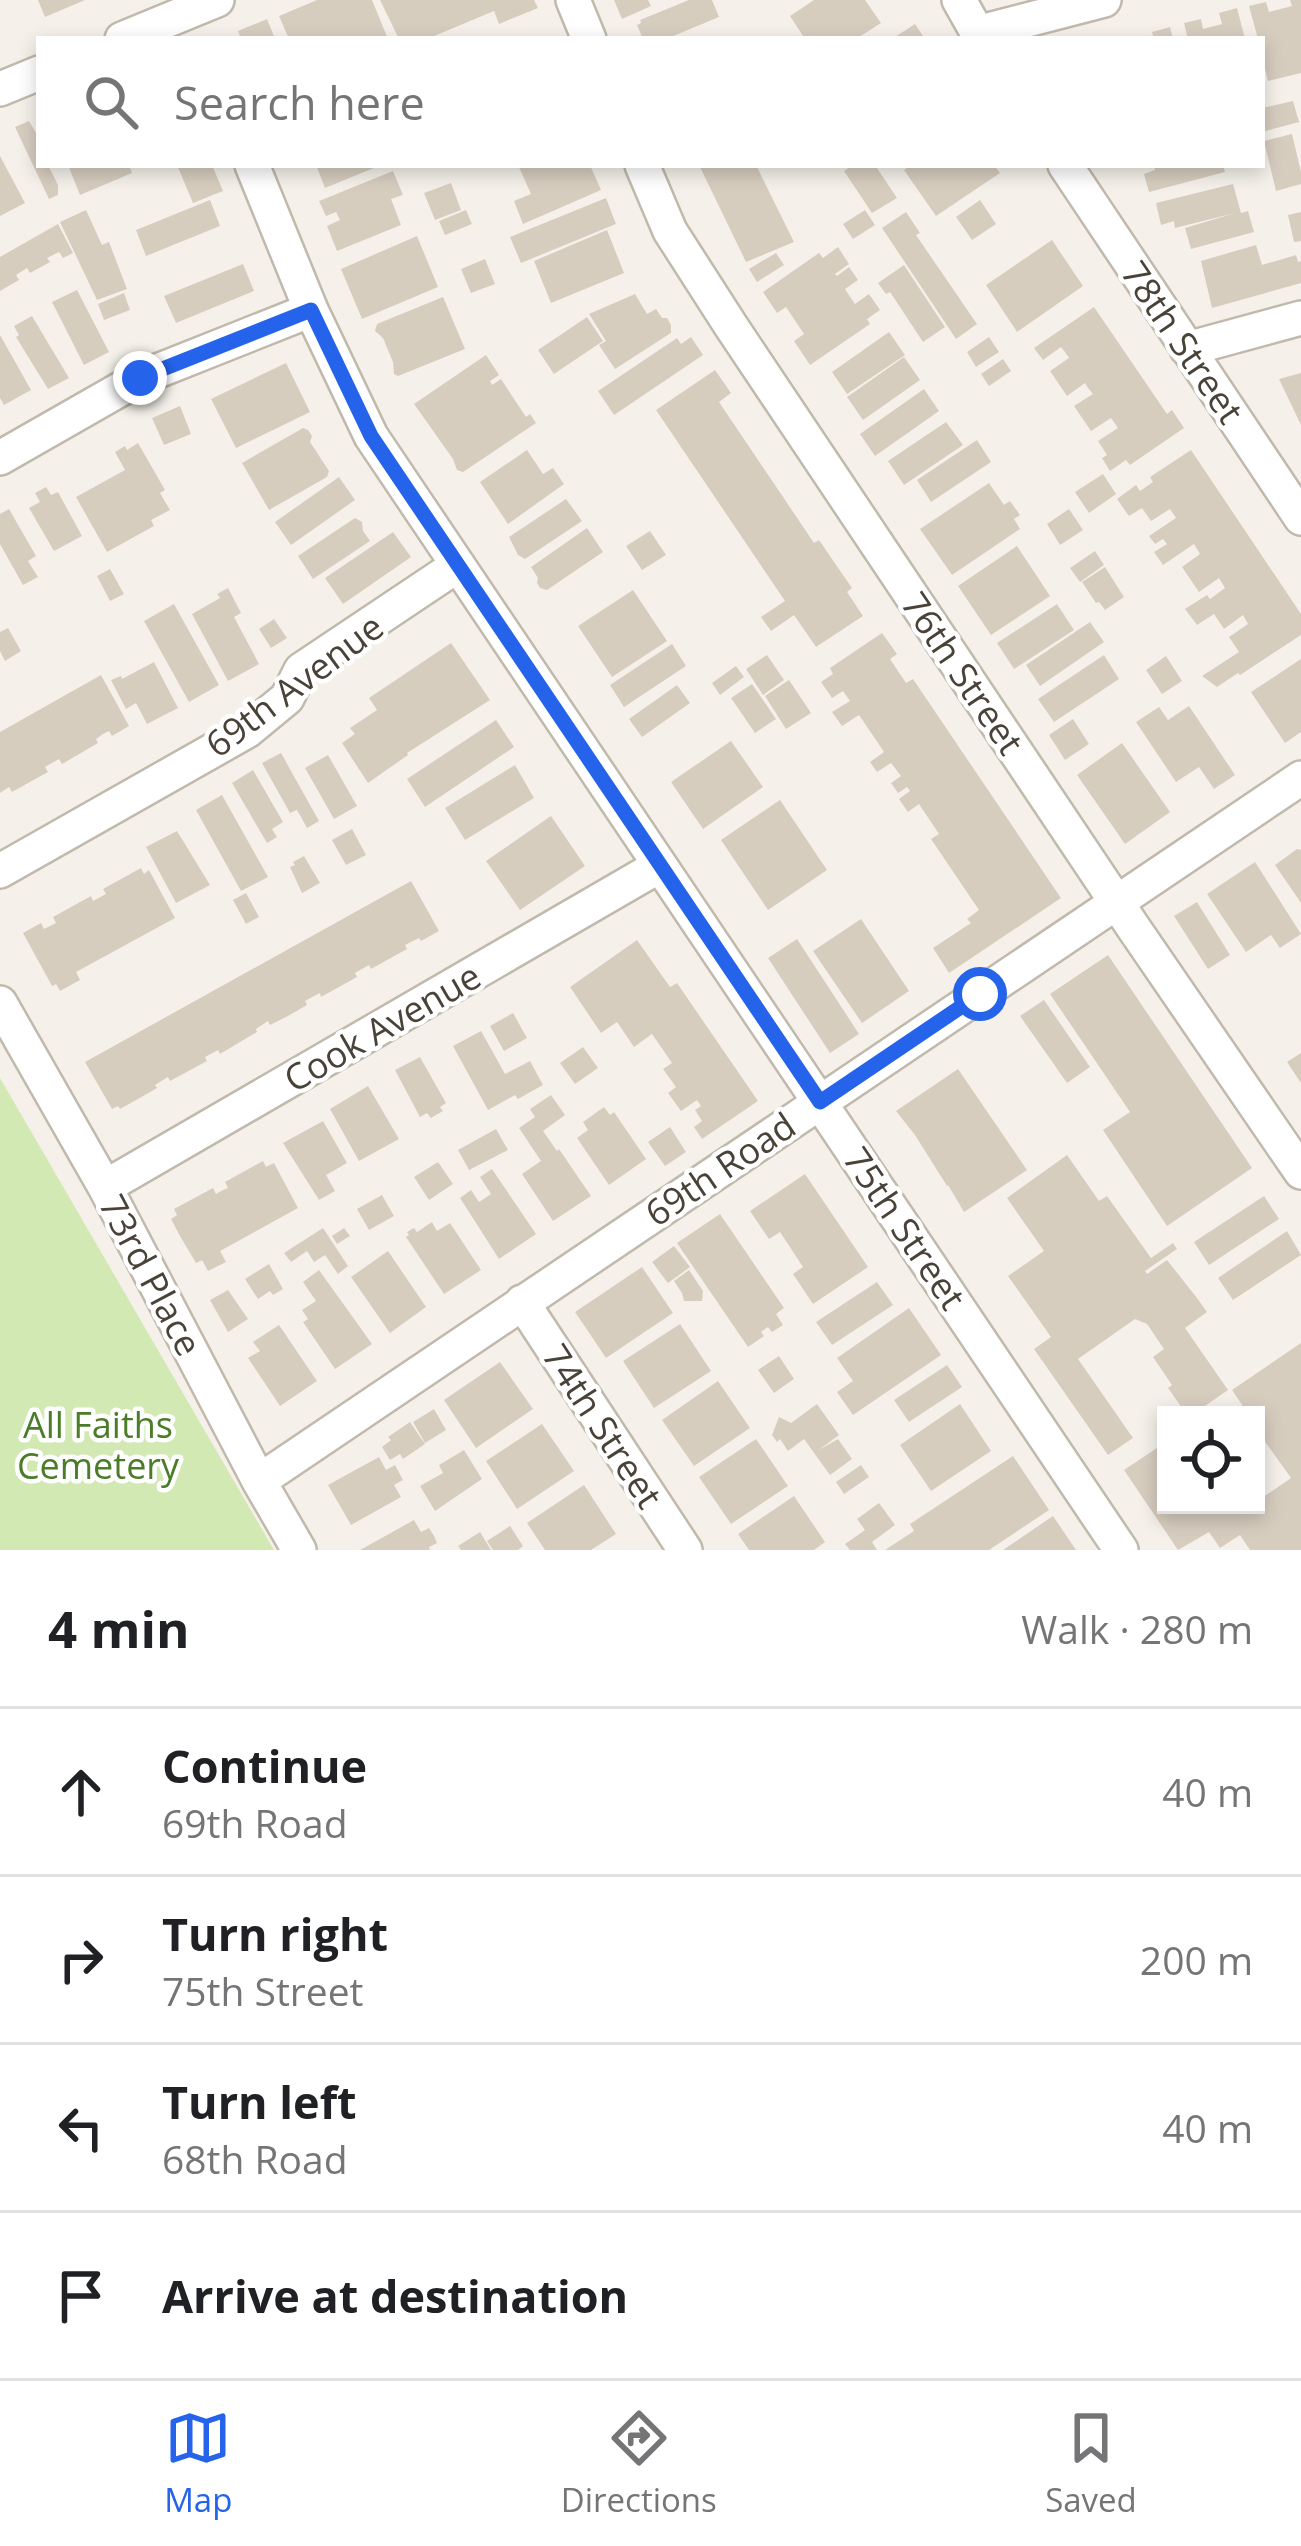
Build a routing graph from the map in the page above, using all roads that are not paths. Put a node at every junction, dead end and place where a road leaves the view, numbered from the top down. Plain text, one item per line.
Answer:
1 (573, 0) edge
2 (959, 0) edge
3 (1104, 0) edge
4 (198, 13) edge
5 (131, 36) edge
6 (589, 36) edge
7 (979, 36) edge
8 (36, 74) edge
9 (0, 89) edge
10 (253, 168) edge
11 (643, 168) edge
12 (1067, 168) edge
13 (311, 310) junction
14 (1301, 319) edge
15 (1187, 349) junction
16 (0, 458) edge
17 (1301, 518) edge
18 (458, 565) junction
19 (1301, 778) edge
20 (659, 866) junction
21 (0, 871) edge
22 (1116, 902) junction
23 (0, 1003) edge
24 (820, 1102) junction
25 (1301, 1172) edge
26 (105, 1187) junction
27 (522, 1302) junction
28 (259, 1480) junction
29 (298, 1550) edge
30 (685, 1550) edge
31 (1121, 1550) edge

1 - 6 street
2 - 7 street
3 - 7 street
4 - 5 street
8 - 9 street
10 - 13 street, 75th Street
11 - 22 street, 76th Street
12 - 15 street, 78th Street
13 - 16 street
13 - 18 street, 75th Street
14 - 15 street
15 - 17 street, 78th Street
18 - 20 street, 75th Street
18 - 21 street, 69th Avenue
19 - 22 street, 69th Road
20 - 24 street, 75th Street
20 - 26 street, Cook Avenue
22 - 24 street, 69th Road
22 - 25 street, 76th Street
23 - 26 street, 73rd Place
24 - 27 street, 69th Road
24 - 31 street, 75th Street
26 - 28 street, 73rd Place
27 - 28 street, 69th Road
27 - 30 street, 74th Street
28 - 29 street, 73rd Place

